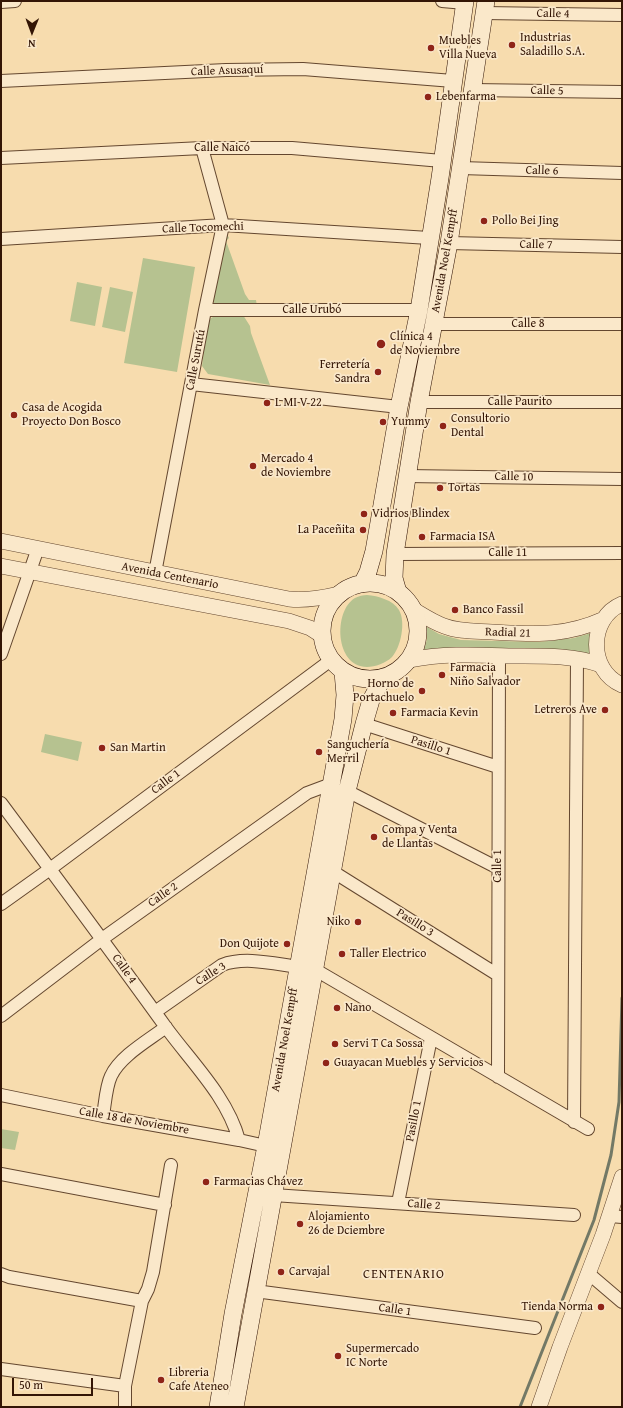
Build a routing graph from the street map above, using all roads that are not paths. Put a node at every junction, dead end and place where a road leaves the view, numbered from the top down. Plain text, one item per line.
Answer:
1 (15, 1) edge
2 (442, 1) edge
3 (1, 2) edge
4 (466, 2) edge
5 (485, 7) edge
6 (622, 15) edge
7 (1, 81) edge
8 (454, 81) junction
9 (473, 84) junction
10 (622, 92) edge
11 (202, 148) junction
12 (1, 158) edge
13 (442, 161) junction
14 (461, 168) junction
15 (622, 173) edge
16 (440, 178) junction
17 (223, 224) junction
18 (429, 238) junction
19 (1, 239) edge
20 (449, 243) junction
21 (622, 247) edge
22 (422, 293) junction
23 (205, 310) junction
24 (419, 310) junction
25 (434, 324) junction
26 (622, 324) edge
27 (430, 348) junction
28 (191, 384) junction
29 (419, 402) junction
30 (622, 402) edge
31 (399, 407) junction
32 (406, 476) junction
33 (622, 479) edge
34 (1, 541) edge
35 (38, 548) junction
36 (622, 553) edge
37 (395, 554) junction
38 (1, 566) edge
39 (30, 571) junction
40 (156, 573) junction
41 (362, 584) junction
42 (398, 592) junction
43 (339, 594) junction
44 (622, 604) edge
45 (414, 610) junction
46 (604, 619) junction
47 (321, 636) junction
48 (1, 654) edge
49 (499, 655) junction
50 (577, 659) junction
51 (331, 660) junction
52 (410, 660) junction
53 (601, 665) junction
54 (343, 672) junction
55 (383, 678) junction
56 (622, 685) edge
57 (364, 724) junction
58 (498, 767) junction
59 (331, 784) junction
60 (347, 791) junction
61 (1, 803) edge
62 (498, 868) junction
63 (50, 869) junction
64 (332, 871) junction
65 (1, 904) edge
66 (102, 939) junction
67 (306, 968) junction
68 (498, 975) junction
69 (155, 1012) junction
70 (1, 1016) edge
71 (166, 1027) junction
72 (431, 1038) junction
73 (498, 1077) junction
74 (1, 1095) edge
75 (103, 1116) junction
76 (574, 1122) junction
77 (588, 1129) dead end
78 (239, 1140) junction
79 (265, 1150) junction
80 (171, 1165) dead end
81 (1, 1174) edge
82 (622, 1177) edge
83 (273, 1195) junction
84 (398, 1203) junction
85 (165, 1205) junction
86 (574, 1214) dead end
87 (616, 1217) edge
88 (250, 1226) junction
89 (260, 1267) junction
90 (588, 1273) junction
91 (1, 1274) edge
92 (255, 1291) junction
93 (142, 1301) junction
94 (622, 1302) edge
95 (535, 1328) dead end
96 (1, 1369) edge
97 (125, 1386) junction
98 (125, 1407) edge
99 (218, 1407) edge
100 (235, 1407) edge
101 (539, 1407) edge

1 - 3 street
2 - 4 street
4 - 8 main road, Avenida Noel Kempff
4 - 9 main road
5 - 6 street, Calle 4
5 - 9 main road, Avenida Noel Kempff
7 - 8 street, Calle Asusaquí
8 - 13 main road, Avenida Noel Kempff
9 - 10 street, Calle 5
9 - 14 main road, Avenida Noel Kempff
11 - 12 street, Calle Naicó
11 - 13 street, Calle Naicó
11 - 17 street, Calle Surutú
13 - 16 main road, Avenida Noel Kempff
14 - 15 street, Calle 6
14 - 20 main road, Avenida Noel Kempff
16 - 18 main road, Avenida Noel Kempff
16 - 20 main road
17 - 18 street, Calle Tocomechi
17 - 19 street, Calle Tocomechi
17 - 23 street, Calle Surutú
18 - 22 main road, Avenida Noel Kempff
20 - 21 street, Calle 7
20 - 22 main road
20 - 25 main road, Avenida Noel Kempff
22 - 24 main road, Avenida Noel Kempff
23 - 24 street, Calle Urubó
23 - 28 street, Calle Surutú
24 - 31 main road, Avenida Noel Kempff
25 - 26 street, Calle 8
25 - 27 main road, Avenida Noel Kempff
27 - 29 main road, Avenida Noel Kempff
27 - 31 main road
28 - 31 street
28 - 40 street, Calle Surutú
29 - 30 street, Calle Paurito
29 - 32 main road, Avenida Noel Kempff
31 - 32 main road
31 - 41 main road, Avenida Noel Kempff
32 - 33 street, Calle 10
32 - 37 main road, Avenida Noel Kempff
34 - 35 street, Avenida Centenario
35 - 39 street
35 - 40 street, Avenida Centenario
36 - 37 street, Calle 11
37 - 42 main road, Avenida Noel Kempff
38 - 39 street, Avenida Centenario
39 - 47 street, Avenida Centenario
39 - 48 street
40 - 43 street, Avenida Centenario
41 - 42 main road
41 - 43 main road
42 - 45 main road
43 - 47 main road
44 - 46 street
45 - 46 street, Radial 21
45 - 52 main road
46 - 53 street
47 - 51 main road
49 - 50 street, Radial 21
49 - 52 street, Radial 21
49 - 58 street, Calle 1
50 - 53 street, Radial 21
50 - 76 street
51 - 54 main road
51 - 63 street, Calle 1
52 - 55 main road
53 - 56 street
54 - 55 main road
54 - 59 main road
55 - 57 main road, Avenida Noel Kempff
57 - 58 street, Pasillo 1
57 - 60 main road, Avenida Noel Kempff
58 - 62 street, Calle 1
59 - 66 street, Calle 2
59 - 67 main road
60 - 62 street
60 - 64 main road, Avenida Noel Kempff
61 - 63 street, Calle 4
62 - 68 street, Calle 1
63 - 65 street, Calle 1
63 - 66 street, Calle 4
64 - 67 main road, Avenida Noel Kempff
64 - 68 street, Pasillo 3
66 - 69 street, Calle 4
66 - 70 street, Calle 2
67 - 69 street, Calle 3
67 - 72 street
67 - 79 main road, Avenida Noel Kempff
67 - 83 main road, Avenida Noel Kempff
68 - 73 street, Calle 1
69 - 71 street, Calle 4
71 - 75 street
71 - 78 street, Calle 4
72 - 73 street
72 - 84 street, Pasillo 1
73 - 76 street
74 - 75 street, Calle 18 de Noviembre
75 - 78 street, Calle 18 de Noviembre
76 - 77 street
78 - 79 street, Calle 18 de Noviembre
79 - 83 main road
79 - 88 main road, Avenida Noel Kempff
80 - 85 street
81 - 85 street
82 - 87 street
83 - 84 street, Calle 2
83 - 89 main road, Avenida Noel Kempff
84 - 86 street, Calle 2
85 - 93 street
87 - 90 street
88 - 89 main road
88 - 99 main road, Avenida Noel Kempff
89 - 92 main road, Avenida Noel Kempff
90 - 94 street
90 - 101 street
91 - 93 street
92 - 95 street, Calle 1
92 - 100 main road, Avenida Noel Kempff
93 - 97 street
96 - 97 street
97 - 98 street

